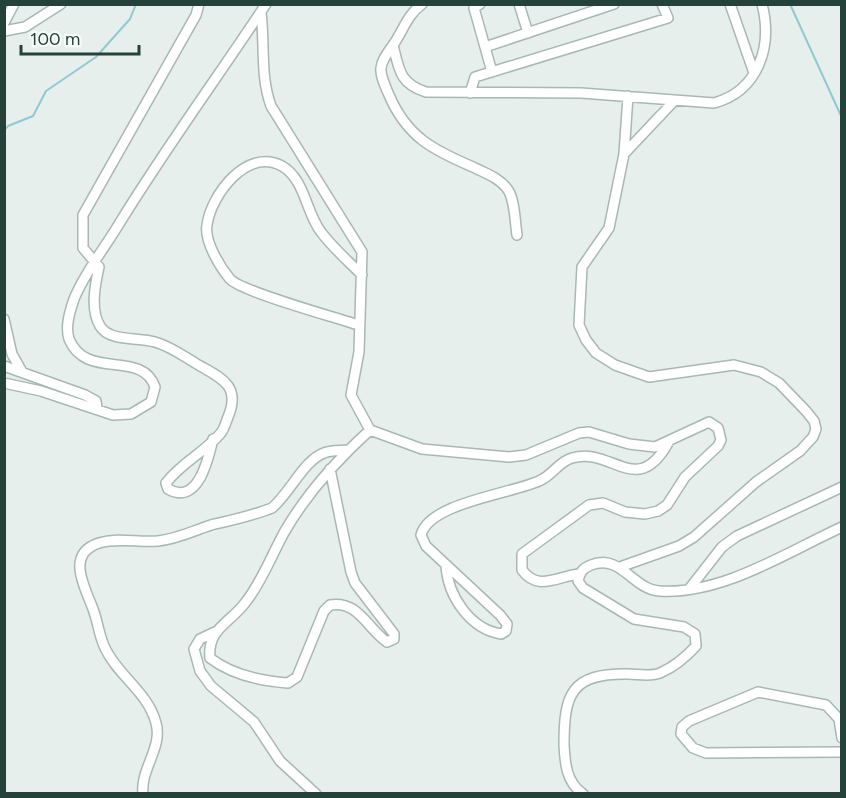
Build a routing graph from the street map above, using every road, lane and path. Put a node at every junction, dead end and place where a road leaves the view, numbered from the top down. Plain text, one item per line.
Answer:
1 (14, 4) edge
2 (61, 4) edge
3 (199, 4) edge
4 (422, 4) edge
5 (480, 4) edge
6 (614, 4) edge
7 (662, 4) edge
8 (730, 4) edge
9 (762, 4) edge
10 (519, 5) edge
11 (264, 9) edge
12 (4, 23) edge
13 (4, 31) edge
14 (528, 33) junction
15 (393, 45) junction
16 (485, 47) junction
17 (492, 72) junction
18 (754, 73) junction
19 (470, 93) junction
20 (628, 96) junction
21 (674, 101) junction
22 (624, 154) junction
23 (325, 194) junction
24 (310, 208) junction
25 (517, 235) dead end
26 (95, 261) junction
27 (362, 275) junction
28 (4, 319) edge
29 (358, 325) junction
30 (4, 366) edge
31 (21, 370) junction
32 (4, 383) edge
33 (97, 409) junction
34 (370, 430) junction
35 (213, 440) junction
36 (668, 443) junction
37 (348, 450) junction
38 (330, 469) junction
39 (842, 487) edge
40 (842, 527) edge
41 (446, 566) junction
42 (620, 567) junction
43 (579, 574) junction
44 (690, 588) junction
45 (215, 632) junction
46 (840, 718) edge
47 (842, 738) edge
48 (842, 752) edge
49 (142, 794) edge
50 (316, 794) edge
51 (583, 794) edge

1 - 12 lane
2 - 13 lane
3 - 26 lane
4 - 15 lane
5 - 16 lane
6 - 14 lane
7 - 17 lane
8 - 18 lane
9 - 18 lane
10 - 14 lane
11 - 23 lane
11 - 26 lane
14 - 16 lane
15 - 19 lane
15 - 25 lane
16 - 17 lane
17 - 19 lane
18 - 21 lane
19 - 20 lane
20 - 21 lane
20 - 22 lane
21 - 22 lane
22 - 42 lane
23 - 24 lane
23 - 27 lane
24 - 27 lane
24 - 29 lane
26 - 33 lane
26 - 35 lane
27 - 29 lane
28 - 31 lane
29 - 34 lane
30 - 31 lane
31 - 33 lane
32 - 33 lane
34 - 36 lane
34 - 37 lane
35 - 35 lane
36 - 41 lane
36 - 43 lane
37 - 38 lane
37 - 49 lane
38 - 45 lane
38 - 45 lane
39 - 44 lane
40 - 44 lane
41 - 41 lane
42 - 43 lane
42 - 44 lane
43 - 51 lane
45 - 50 lane
46 - 47 lane
46 - 48 lane

